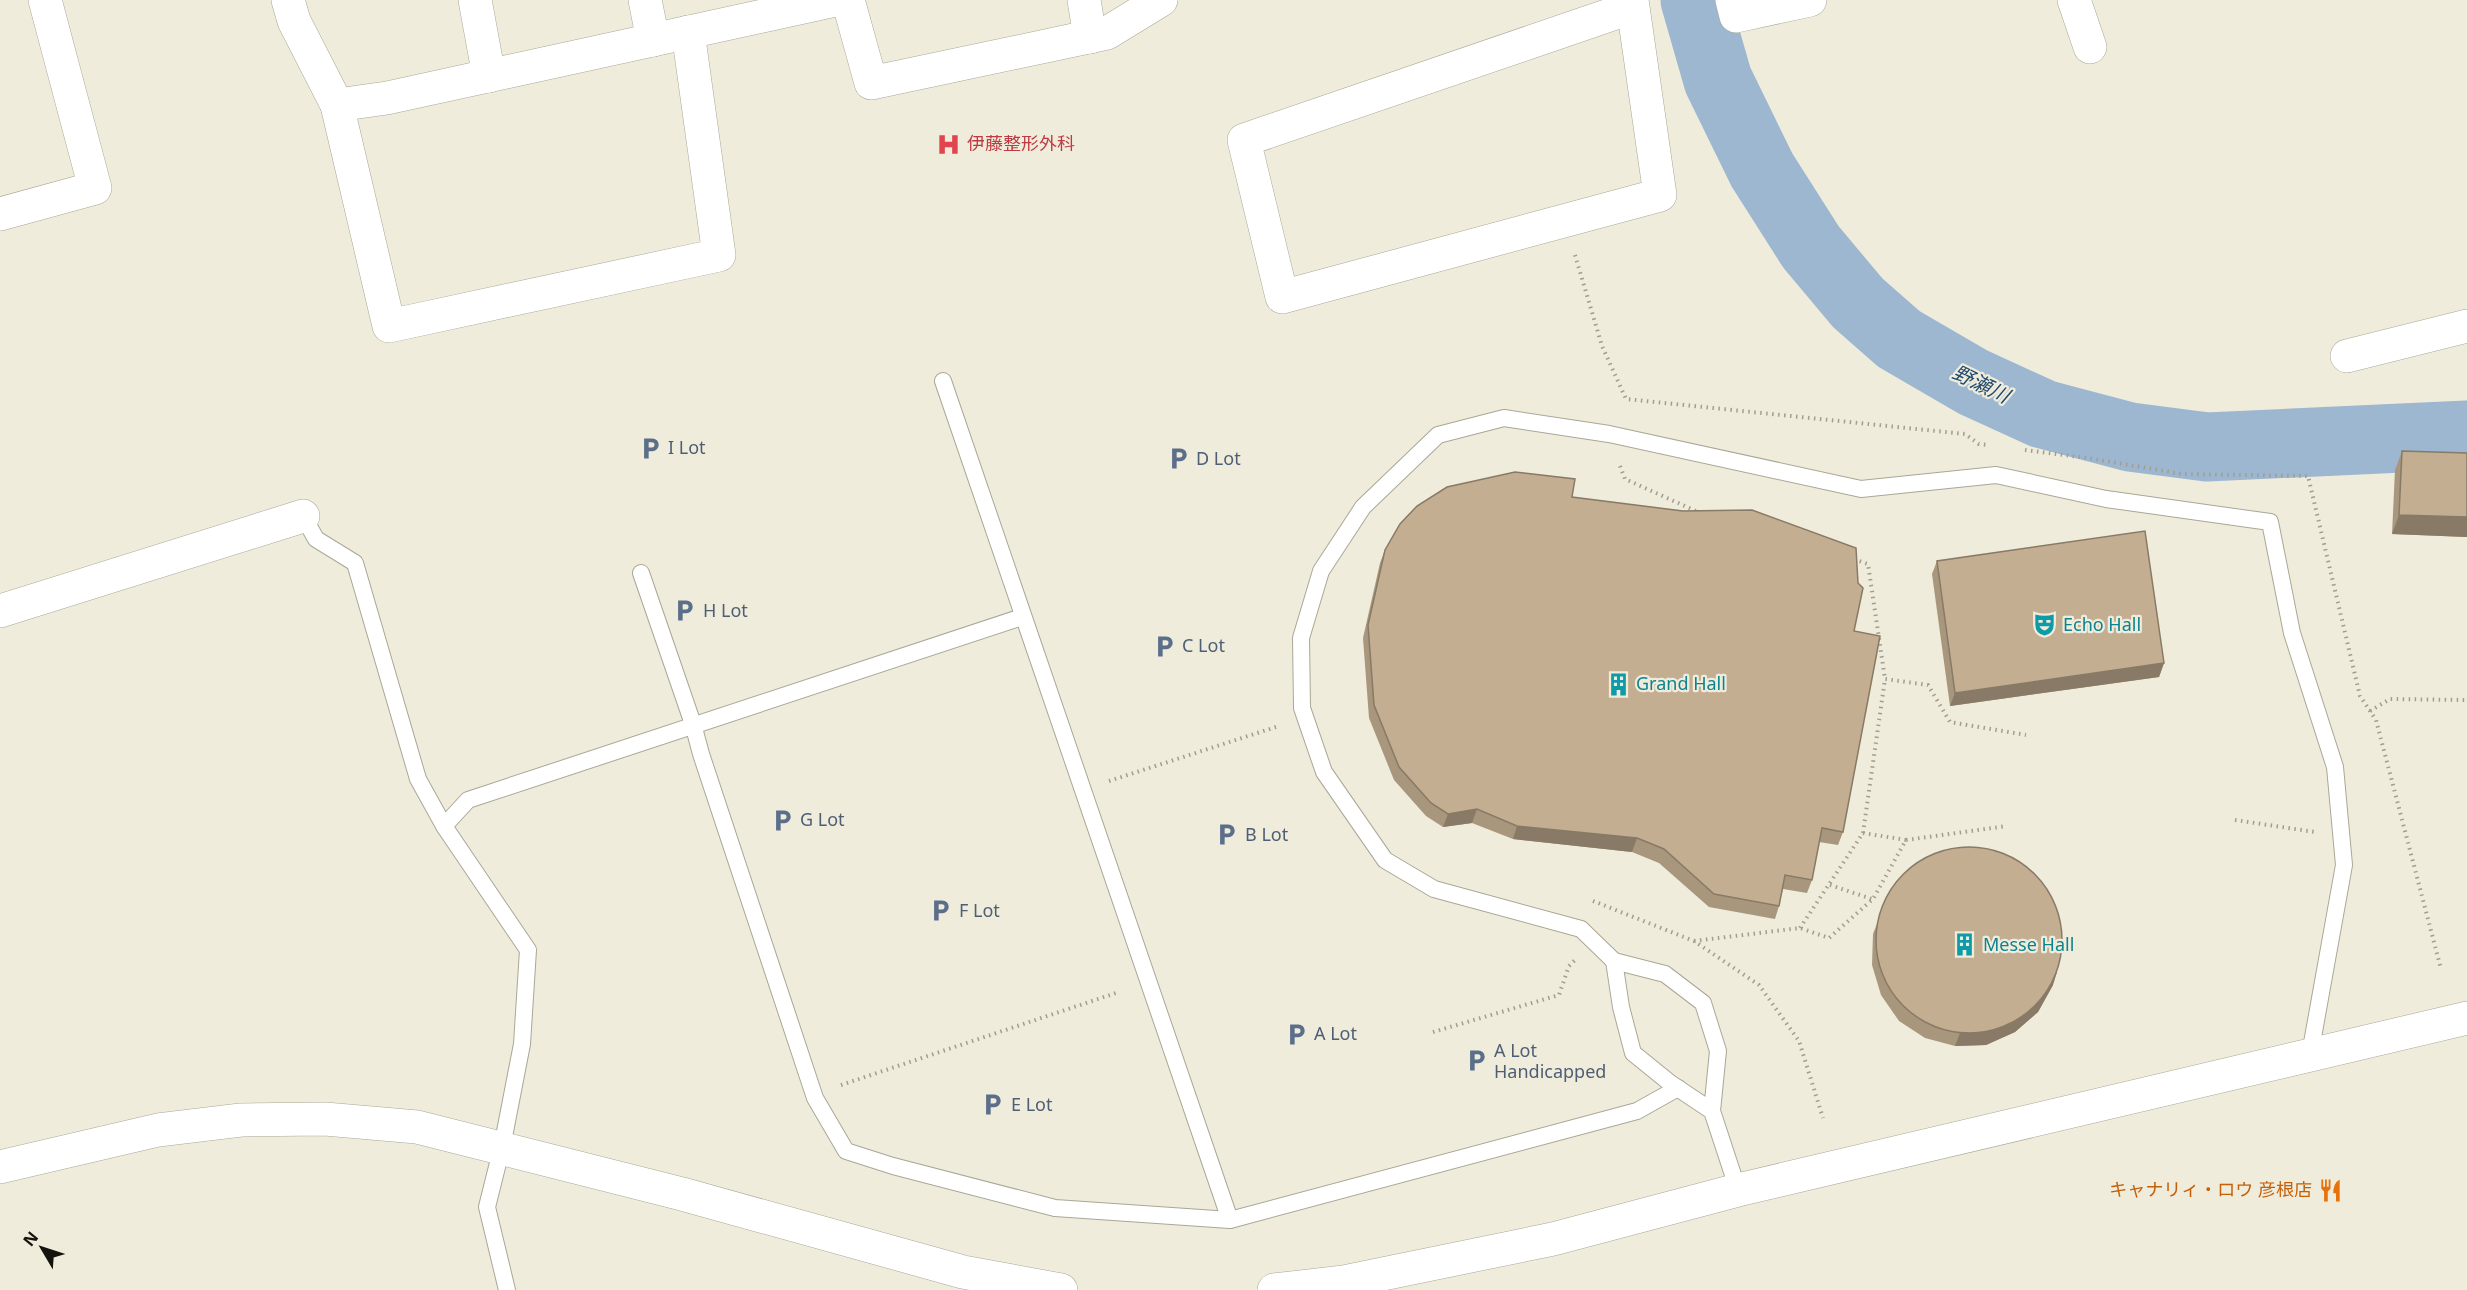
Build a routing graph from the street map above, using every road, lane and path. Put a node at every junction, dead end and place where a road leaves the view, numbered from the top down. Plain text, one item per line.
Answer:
1 (45, 0) edge
2 (288, 0) edge
3 (475, 0) edge
4 (645, 0) edge
5 (836, 0) edge
6 (848, 0) edge
7 (1084, 0) edge
8 (1161, 0) edge
9 (1732, 0) edge
10 (1810, 0) edge
11 (2074, 0) edge
12 (1632, 4) edge
13 (688, 32) junction
14 (1090, 37) junction
15 (653, 40) junction
16 (2090, 47) dead end
17 (489, 76) junction
18 (337, 105) junction
19 (0, 214) edge
20 (1565, 221) junction
21 (2467, 326) edge
22 (2347, 356) dead end
23 (943, 381) dead end
24 (1609, 434) junction
25 (1990, 445) dead end
26 (2022, 449) dead end
27 (1708, 514) edge
28 (303, 516) joint
29 (1846, 556) edge
30 (641, 573) dead end
31 (0, 611) edge
32 (1022, 617) junction
33 (1885, 679) junction
34 (2467, 700) edge
35 (2370, 711) junction
36 (1305, 717) junction
37 (693, 724) junction
38 (2026, 735) dead end
39 (1082, 789) junction
40 (2235, 820) dead end
41 (444, 826) junction
42 (2007, 826) dead end
43 (1863, 833) junction
44 (2342, 836) junction
45 (1906, 840) junction
46 (1830, 885) junction
47 (1587, 898) dead end
48 (1873, 899) junction
49 (1619, 912) junction
50 (1800, 928) junction
51 (1593, 941) junction
52 (1694, 941) junction
53 (1614, 961) junction
54 (2441, 969) dead end
55 (1116, 993) dead end
56 (2467, 1018) edge
57 (1433, 1032) dead end
58 (2310, 1054) junction
59 (841, 1085) dead end
60 (1678, 1088) junction
61 (1712, 1112) junction
62 (1823, 1118) dead end
63 (502, 1147) junction
64 (0, 1167) edge
65 (1738, 1190) junction
66 (1230, 1221) junction
67 (507, 1290) edge
68 (1055, 1290) edge
69 (1061, 1290) edge
70 (1274, 1290) edge

1 - 19 street
2 - 18 street
3 - 17 street
4 - 15 street
5 - 13 street
6 - 14 street
7 - 14 street
8 - 14 street
9 - 10 street
11 - 16 street
12 - 20 street
12 - 20 street
13 - 15 street
13 - 18 street
15 - 17 street
17 - 18 street
20 - 25 path
21 - 22 street
23 - 32 lane
24 - 27 path
24 - 36 lane
24 - 44 lane
26 - 35 path
28 - 31 street
28 - 41 lane
29 - 33 path
30 - 37 lane
32 - 37 lane
32 - 39 lane
33 - 38 path
33 - 43 path
34 - 35 path
35 - 54 path
36 - 39 path
36 - 51 lane
37 - 41 lane
37 - 66 lane
39 - 66 lane
40 - 44 path
41 - 63 lane
42 - 45 path
43 - 45 path
43 - 46 path
44 - 58 lane
45 - 48 path
46 - 48 path
46 - 50 path
47 - 49 path
48 - 50 path
49 - 51 path
49 - 52 path
50 - 52 path
51 - 53 lane
51 - 57 path
52 - 62 path
53 - 60 lane
53 - 61 lane
55 - 59 path
56 - 58 street
58 - 65 street
60 - 61 lane
60 - 66 lane
61 - 65 lane
63 - 64 street
63 - 67 lane
63 - 68 street
65 - 70 street
68 - 69 street

